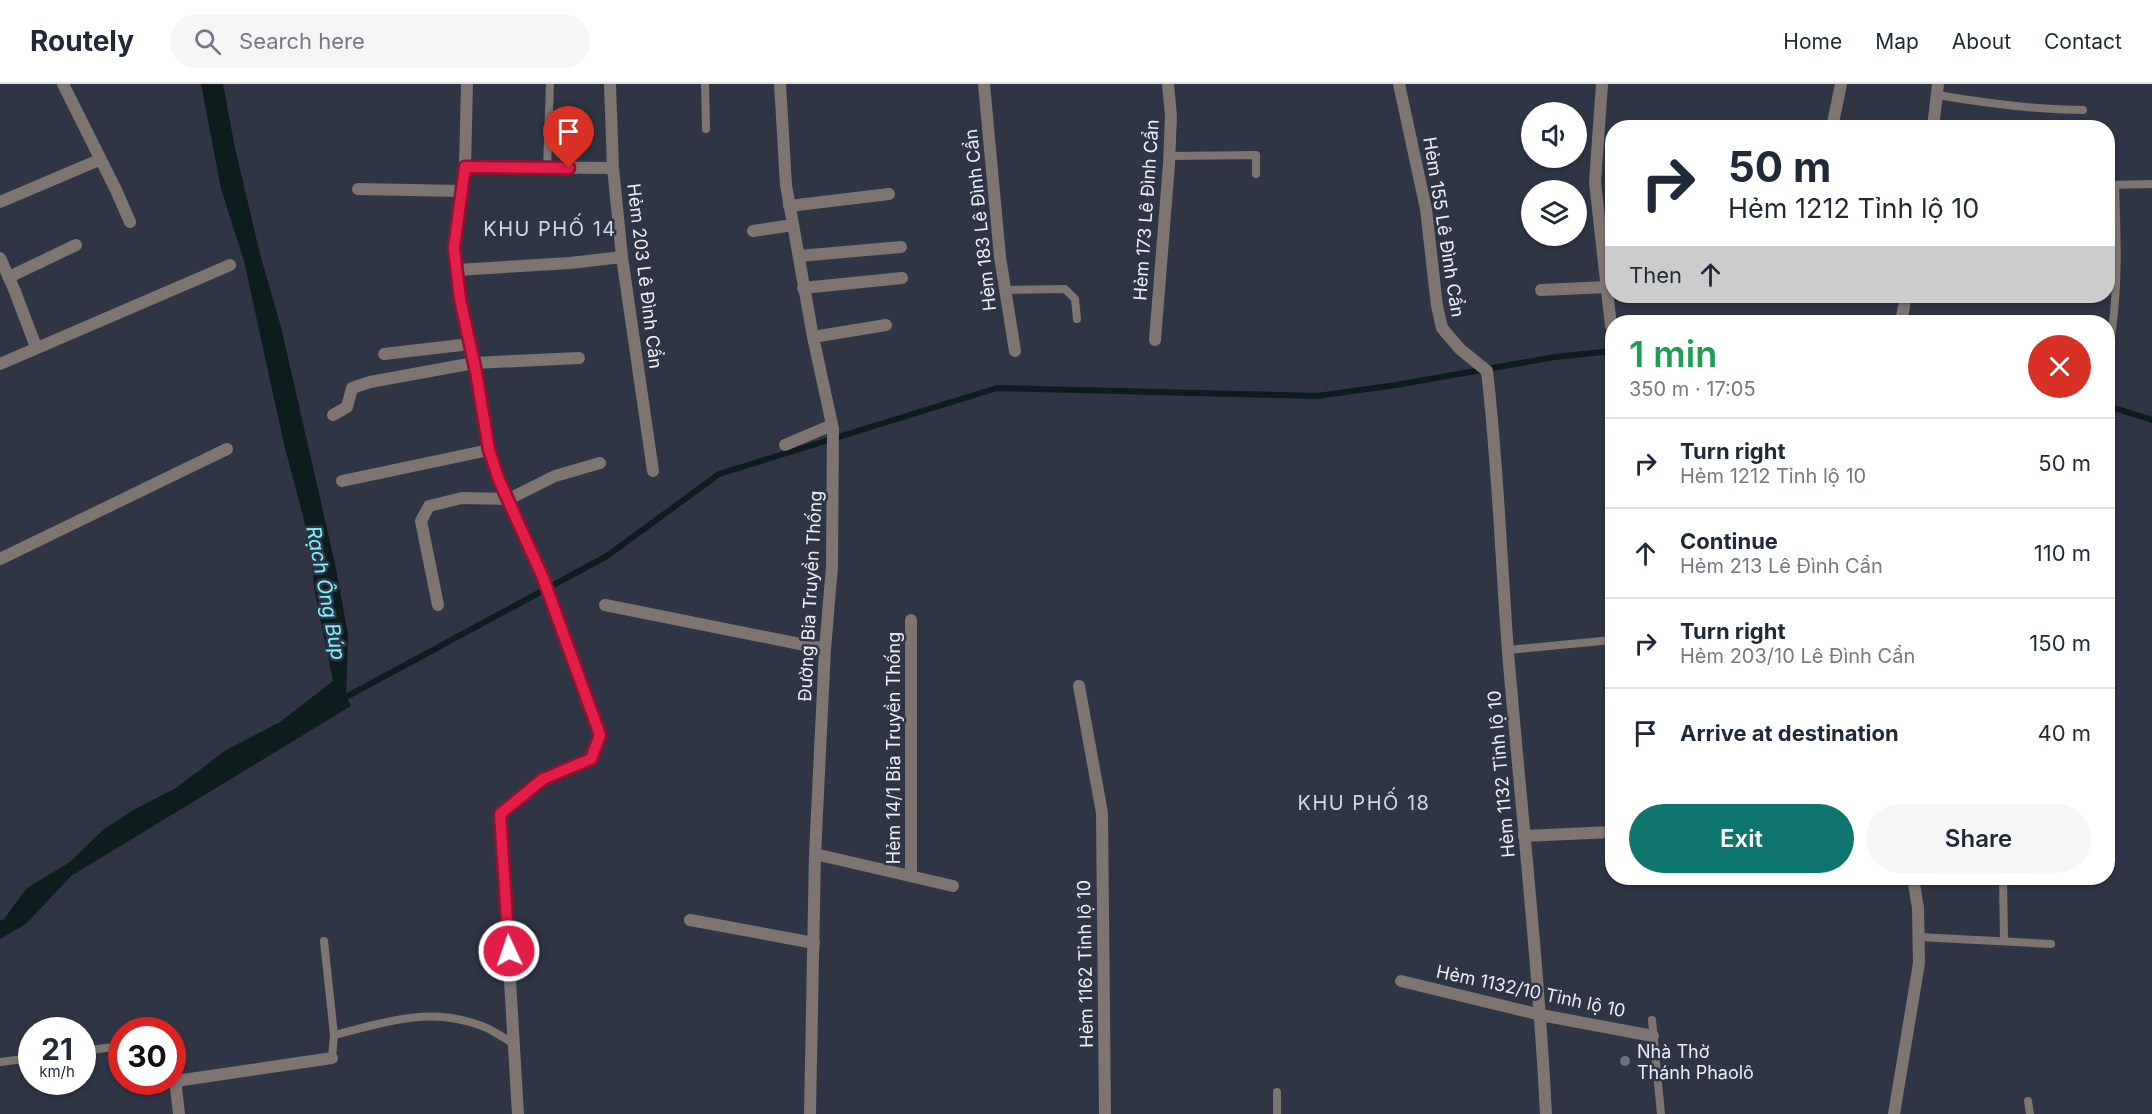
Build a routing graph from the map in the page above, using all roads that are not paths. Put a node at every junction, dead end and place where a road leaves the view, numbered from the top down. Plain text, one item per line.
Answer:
1 (63, 84) edge
2 (467, 84) edge
3 (550, 84) edge
4 (610, 84) edge
5 (705, 84) edge
6 (780, 84) edge
7 (984, 84) edge
8 (1167, 84) edge
9 (1399, 84) edge
10 (1602, 84) edge
11 (1841, 84) edge
12 (1938, 89) edge
13 (2083, 110) dead end
14 (1833, 120) edge
15 (1934, 120) edge
16 (706, 129) dead end
17 (1170, 156) junction
18 (99, 160) junction
19 (465, 167) junction
20 (547, 168) junction
21 (613, 168) junction
22 (1256, 174) dead end
23 (2152, 184) edge
24 (2115, 185) edge
25 (358, 189) dead end
26 (461, 191) junction
27 (890, 194) dead end
28 (0, 202) edge
29 (789, 206) junction
30 (130, 222) dead end
31 (793, 225) junction
32 (2115, 230) edge
33 (753, 231) dead end
34 (1605, 241) edge
35 (76, 245) dead end
36 (901, 247) dead end
37 (799, 256) junction
38 (622, 257) junction
39 (0, 258) edge
40 (230, 265) dead end
41 (457, 270) junction
42 (9, 277) junction
43 (902, 278) dead end
44 (1605, 287) edge
45 (803, 288) junction
46 (1541, 290) dead end
47 (1005, 291) junction
48 (2115, 315) edge
49 (1077, 319) dead end
50 (886, 325) dead end
51 (813, 338) junction
52 (1155, 340) dead end
53 (470, 344) junction
54 (36, 347) junction
55 (1015, 351) dead end
56 (384, 354) dead end
57 (579, 358) dead end
58 (474, 363) junction
59 (0, 364) edge
60 (333, 415) dead end
61 (832, 427) junction
62 (1494, 430) joint
63 (784, 445) dead end
64 (227, 450) dead end
65 (489, 450) junction
66 (600, 464) dead end
67 (653, 471) dead end
68 (342, 482) dead end
69 (509, 499) junction
70 (0, 559) edge
71 (438, 605) dead end
72 (605, 605) dead end
73 (911, 620) dead end
74 (1605, 641) edge
75 (825, 649) junction
76 (1508, 650) junction
77 (1079, 686) dead end
78 (1605, 832) edge
79 (1524, 836) junction
80 (815, 854) junction
81 (911, 875) junction
82 (1914, 885) edge
83 (2003, 885) edge
84 (953, 886) dead end
85 (690, 920) dead end
86 (1919, 937) junction
87 (324, 941) dead end
88 (2004, 942) junction
89 (814, 943) junction
90 (2051, 944) dead end
91 (1401, 981) dead end
92 (1541, 1015) junction
93 (1652, 1020) dead end
94 (334, 1035) junction
95 (1653, 1036) junction
96 (514, 1044) junction
97 (332, 1059) joint
98 (18, 1060) edge
99 (0, 1062) edge
100 (186, 1080) edge
101 (1277, 1092) dead end
102 (177, 1095) edge
103 (2028, 1101) dead end
104 (179, 1114) edge
105 (518, 1114) edge
106 (810, 1114) edge
107 (1105, 1114) edge
108 (1277, 1114) edge
109 (1546, 1114) edge
110 (1661, 1114) edge
111 (1894, 1114) edge
112 (2030, 1114) edge

1 - 18 street
2 - 19 street
3 - 20 lane
4 - 21 street, Hẻm 203 Lê Đình Cẩn
5 - 16 lane
6 - 29 street, Đường Bia Truyền Thống
7 - 47 street, Hẻm 183 Lê Đình Cẩn
8 - 17 street, Hẻm 173 Lê Đình Cẩn
9 - 62 street, Hẻm 155 Lê Đình Cẩn
10 - 34 street
11 - 14 street
12 - 13 lane
12 - 15 street
17 - 22 lane
17 - 52 street, Hẻm 173 Lê Đình Cẩn
18 - 28 street
18 - 30 street
19 - 20 street
19 - 26 street
20 - 21 street
21 - 38 street, Hẻm 203 Lê Đình Cẩn
23 - 24 lane
25 - 26 street
26 - 41 street
27 - 29 street
29 - 31 street, Đường Bia Truyền Thống
31 - 33 street
31 - 37 street, Đường Bia Truyền Thống
32 - 48 lane
35 - 42 street
36 - 37 street
37 - 45 street, Đường Bia Truyền Thống
38 - 41 street
38 - 67 street, Hẻm 203 Lê Đình Cẩn
39 - 42 street
40 - 54 street
41 - 53 street
42 - 54 street
43 - 45 street
44 - 46 street
45 - 51 street, Đường Bia Truyền Thống
47 - 49 lane
47 - 55 street, Hẻm 183 Lê Đình Cẩn
50 - 51 street
51 - 61 street, Đường Bia Truyền Thống
53 - 56 street
53 - 58 street
54 - 59 street
57 - 58 street
58 - 60 street
58 - 65 street
61 - 63 street
61 - 75 street, Đường Bia Truyền Thống
62 - 76 street, Hẻm 1132 Tỉnh lộ 10
64 - 70 street
65 - 68 street
65 - 69 street
66 - 69 street
69 - 71 street
69 - 96 street
72 - 75 street
73 - 81 street, Hẻm 14/1 Bia Truyền Thống
74 - 76 lane
75 - 80 street, Đường Bia Truyền Thống
76 - 79 street, Hẻm 1132 Tỉnh lộ 10
77 - 107 street, Hẻm 1162 Tỉnh lộ 10
78 - 79 street
79 - 92 street, Hẻm 1132 Tỉnh lộ 10
80 - 81 street
80 - 89 street, Đường Bia Truyền Thống
81 - 84 street
82 - 86 street
83 - 88 lane
85 - 89 street
86 - 88 lane
86 - 111 street
87 - 94 lane
88 - 90 lane
89 - 106 street, Đường Bia Truyền Thống
91 - 92 street, Hẻm 1132/10 Tỉnh lộ 10
92 - 95 street, Hẻm 1132/10 Tỉnh lộ 10
92 - 109 street, Hẻm 1132 Tỉnh lộ 10
93 - 95 lane
94 - 96 lane
94 - 97 lane
95 - 110 lane
96 - 105 street
97 - 100 street
98 - 99 lane
101 - 108 lane
102 - 104 street
103 - 112 lane

